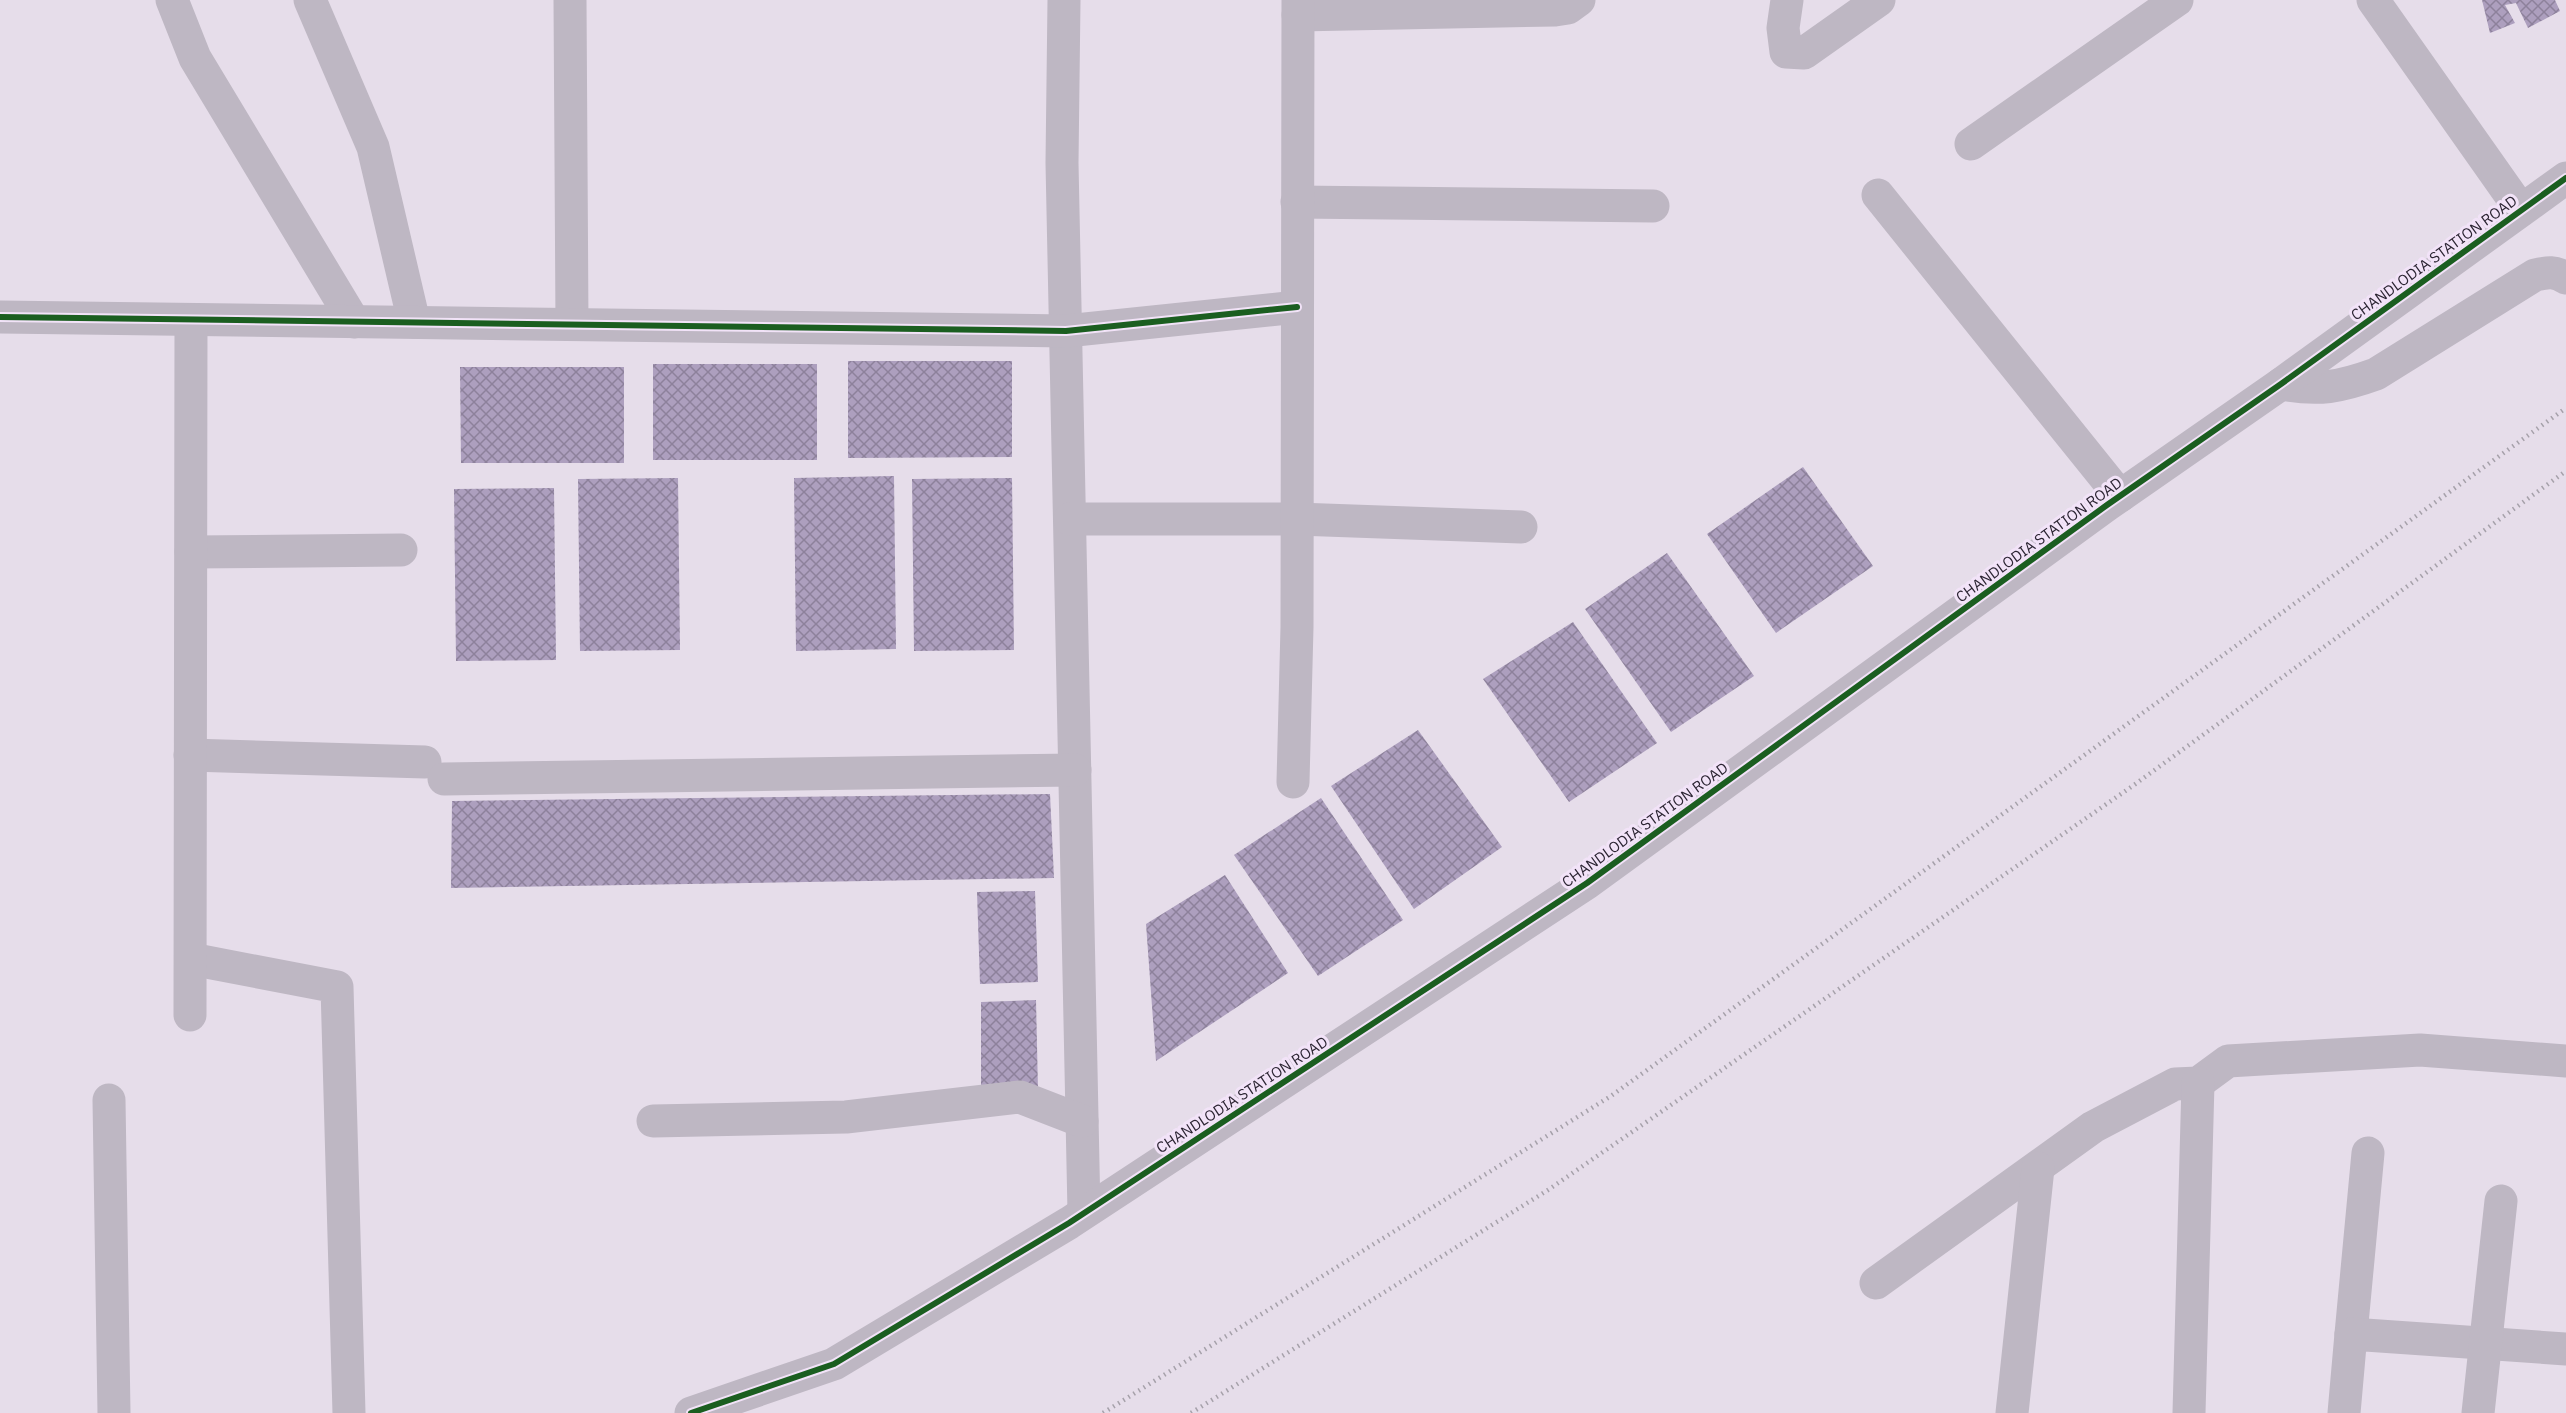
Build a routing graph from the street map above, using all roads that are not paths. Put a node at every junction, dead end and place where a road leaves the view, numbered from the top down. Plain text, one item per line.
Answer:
1 (172, 0) edge
2 (310, 0) edge
3 (570, 0) edge
4 (1064, 0) edge
5 (1579, 0) edge
6 (1786, 0) edge
7 (1879, 0) edge
8 (2177, 0) edge
9 (2373, 0) edge
10 (1298, 8) edge
11 (1971, 144) dead end
12 (2566, 178) edge
13 (1878, 195) dead end
14 (1297, 202) junction
15 (1653, 206) dead end
16 (2521, 210) junction
17 (2566, 278) edge
18 (1297, 307) junction
19 (0, 317) edge
20 (191, 320) junction
21 (354, 322) junction
22 (414, 322) junction
23 (572, 324) junction
24 (1066, 331) junction
25 (2281, 384) junction
26 (2120, 496) junction
27 (1070, 519) junction
28 (1297, 519) junction
29 (1521, 527) dead end
30 (401, 550) dead end
31 (191, 552) junction
32 (190, 755) junction
33 (1075, 770) junction
34 (1293, 783) dead end
35 (190, 959) junction
36 (190, 1015) dead end
37 (2566, 1061) edge
38 (2198, 1083) junction
39 (109, 1100) dead end
40 (652, 1121) dead end
41 (1083, 1121) junction
42 (2368, 1153) dead end
43 (2038, 1168) junction
44 (2501, 1201) dead end
45 (1084, 1212) junction
46 (1876, 1283) dead end
47 (2351, 1334) junction
48 (2485, 1343) junction
49 (2566, 1349) edge
50 (114, 1413) edge
51 (349, 1413) edge
52 (691, 1413) edge
53 (2012, 1413) edge
54 (2189, 1413) edge
55 (2344, 1413) edge
56 (2478, 1413) edge

1 - 21 street
2 - 22 street
3 - 23 street
4 - 24 street
5 - 10 street
6 - 7 street
8 - 11 street
9 - 16 street
10 - 14 street
12 - 16 street, CHANDLODIA STATION ROAD
13 - 26 street
14 - 15 street
14 - 18 street
16 - 25 street, CHANDLODIA STATION ROAD
17 - 25 street
18 - 24 street
18 - 28 street
19 - 20 street
20 - 21 street
20 - 31 street
21 - 22 street
22 - 23 street
23 - 24 street
24 - 27 street
25 - 26 street, CHANDLODIA STATION ROAD
26 - 45 street, CHANDLODIA STATION ROAD
27 - 28 street
27 - 33 street
28 - 29 street
28 - 34 street
30 - 31 street
31 - 32 street
32 - 33 street
32 - 35 street
33 - 41 street
35 - 36 street
35 - 51 street
37 - 38 street
38 - 43 street
38 - 54 street
39 - 50 street
40 - 41 street
41 - 45 street
42 - 47 street
43 - 46 street
43 - 53 street
44 - 48 street
45 - 52 street, CHANDLODIA STATION ROAD
47 - 48 street
47 - 55 street
48 - 49 street
48 - 56 street

